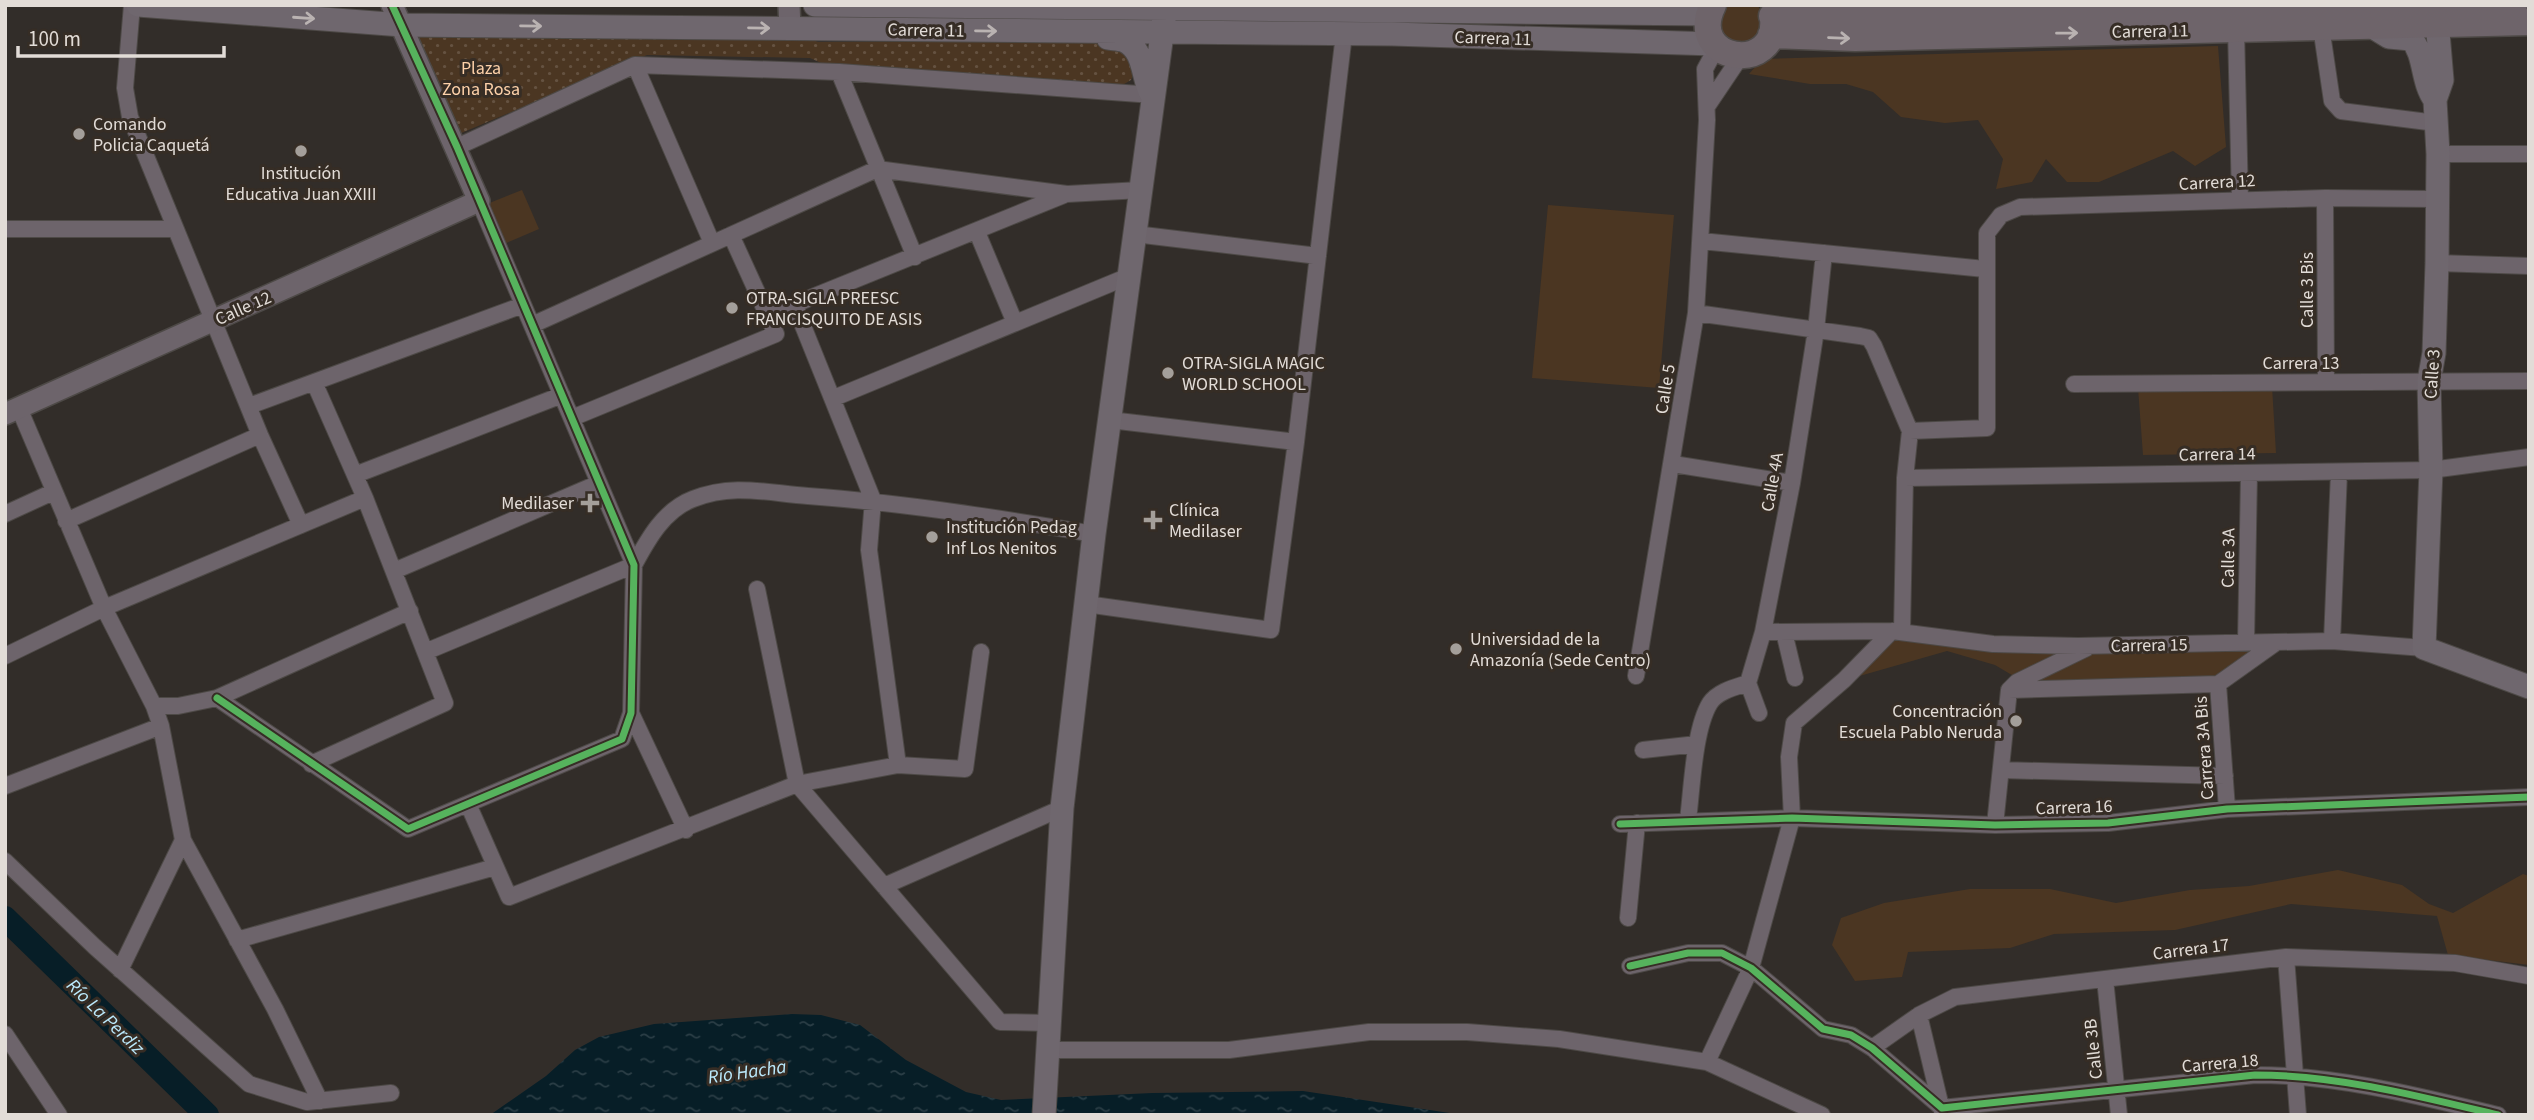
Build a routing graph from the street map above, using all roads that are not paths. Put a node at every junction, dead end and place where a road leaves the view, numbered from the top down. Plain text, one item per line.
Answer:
1 (132, 5) edge
2 (138, 5) edge
3 (789, 5) edge
4 (815, 5) edge
5 (2218, 6) edge
6 (991, 7) edge
7 (1391, 8) edge
8 (1548, 9) edge
9 (1711, 10) edge
10 (2436, 12) edge
11 (2516, 12) edge
12 (397, 15) edge
13 (1778, 15) edge
14 (1165, 16) edge
15 (2320, 18) junction
16 (2373, 27) junction
17 (790, 29) junction
18 (2236, 29) junction
19 (1105, 32) junction
20 (1344, 34) junction
21 (1392, 34) junction
22 (1724, 49) junction
23 (635, 65) junction
24 (839, 72) junction
25 (1153, 95) junction
26 (1707, 105) junction
27 (2436, 112) junction
28 (457, 147) junction
29 (2438, 154) junction
30 (2529, 154) edge
31 (877, 169) junction
32 (1141, 190) junction
33 (1067, 194) junction
34 (2325, 198) junction
35 (2436, 199) junction
36 (2240, 200) junction
37 (480, 201) junction
38 (5, 229) edge
39 (174, 229) junction
40 (977, 232) junction
41 (1135, 234) junction
42 (731, 235) junction
43 (1702, 241) junction
44 (712, 243) junction
45 (1824, 253) junction
46 (1318, 256) junction
47 (915, 257) junction
48 (2437, 263) junction
49 (2529, 266) edge
50 (1984, 269) junction
51 (1129, 276) junction
52 (523, 305) junction
53 (795, 306) junction
54 (1696, 313) junction
55 (768, 315) junction
56 (215, 320) junction
57 (1015, 323) junction
58 (532, 325) junction
59 (1816, 330) junction
60 (2429, 381) junction
61 (2529, 381) edge
62 (314, 382) junction
63 (2326, 382) junction
64 (2074, 384) dead end
65 (562, 395) junction
66 (834, 398) junction
67 (249, 406) junction
68 (12, 411) edge
69 (572, 418) junction
70 (1110, 420) junction
71 (1910, 431) junction
72 (260, 435) junction
73 (1296, 442) junction
74 (2529, 457) edge
75 (1673, 464) junction
76 (2431, 470) junction
77 (2339, 472) junction
78 (2249, 473) junction
79 (355, 475) junction
80 (1905, 478) junction
81 (599, 483) junction
82 (1792, 483) junction
83 (53, 492) junction
84 (365, 498) junction
85 (873, 500) junction
86 (5, 514) edge
87 (66, 521) junction
88 (301, 525) junction
89 (1094, 534) junction
90 (634, 565) junction
91 (394, 571) junction
92 (757, 589) dead end
93 (1086, 604) junction
94 (104, 608) junction
95 (410, 611) junction
96 (1763, 632) junction
97 (1784, 632) junction
98 (1897, 632) junction
99 (2277, 642) junction
100 (2332, 642) junction
101 (2246, 643) junction
102 (2090, 646) junction
103 (2424, 648) junction
104 (425, 652) junction
105 (981, 652) dead end
106 (5, 656) edge
107 (1636, 676) dead end
108 (1795, 678) dead end
109 (1748, 683) junction
110 (2218, 684) junction
111 (2529, 687) edge
112 (2009, 690) junction
113 (217, 698) junction
114 (154, 706) junction
115 (631, 713) junction
116 (1759, 713) dead end
117 (161, 726) junction
118 (1697, 744) junction
119 (1643, 750) dead end
120 (311, 764) junction
121 (898, 765) junction
122 (2001, 770) junction
123 (2225, 776) junction
124 (797, 783) junction
125 (5, 786) edge
126 (2529, 797) edge
127 (468, 804) junction
128 (1062, 808) junction
129 (2227, 809) junction
130 (1792, 818) junction
131 (1688, 820) junction
132 (1637, 823) junction
133 (1620, 824) dead end
134 (1995, 825) junction
135 (686, 830) junction
136 (183, 840) junction
137 (5, 861) edge
138 (495, 867) junction
139 (884, 886) junction
140 (1628, 918) dead end
141 (237, 940) junction
142 (2286, 957) junction
143 (1630, 967) dead end
144 (1751, 968) junction
145 (120, 970) junction
146 (2529, 976) edge
147 (2105, 979) junction
148 (1919, 1014) junction
149 (1050, 1023) junction
150 (5, 1034) edge
151 (1871, 1048) junction
152 (1048, 1059) junction
153 (1707, 1062) junction
154 (2295, 1075) junction
155 (2116, 1090) junction
156 (391, 1093) dead end
157 (320, 1101) junction
158 (1942, 1112) edge
159 (60, 1115) edge
160 (1044, 1115) edge
161 (1822, 1115) edge
162 (2119, 1115) edge
163 (2298, 1115) edge
164 (2498, 1115) edge

1 - 39 street
2 -> 12 main road, Carrera 11
3 - 17 street
4 - 6 main road, Carrera 11
5 - 13 main road, Carrera 11
5 - 15 main road, Carrera 11
6 - 14 main road, Carrera 11
7 - 8 main road, Carrera 11
7 - 14 main road, Carrera 11
7 - 21 street
8 - 9 main road, Carrera 11
9 - 22 main road
10 - 11 main road, Carrera 11
10 - 15 main road, Carrera 11
10 - 16 main road, Carrera 11
10 - 27 main road, Calle 3
12 -> 17 main road, Carrera 11
12 - 28 street
13 -> 18 main road, Carrera 11
13 - 22 main road
14 - 19 main road, Carrera 11
14 - 20 main road, Carrera 11
14 - 25 main road
15 - 16 main road, Carrera 11
15 - 18 main road, Carrera 11
15 - 27 street
16 - 27 main road, Calle 3
17 -> 19 main road, Carrera 11
18 - 36 street
19 - 25 main road
20 - 21 main road, Carrera 11
20 - 46 street
21 - 22 main road, Carrera 11
22 - 26 street
22 - 26 street, Calle 5
23 - 24 street
23 - 28 street
23 - 44 street
24 - 25 street
24 - 31 street
25 - 32 main road
26 - 43 street, Calle 5
27 - 29 main road, Calle 3
28 - 37 street
29 - 30 street
29 - 35 main road, Calle 3
31 - 33 street
31 - 42 street
31 - 47 street
32 - 33 street
32 - 41 main road
33 - 40 street
34 - 35 street, Carrera 12
34 - 36 street, Carrera 12
34 - 63 street, Calle 3 Bis
35 - 48 main road, Calle 3
36 - 50 street, Carrera 12
37 - 52 street
37 - 56 street, Calle 12
38 - 39 street
39 - 56 street
40 - 47 street
40 - 57 street
41 - 46 street
41 - 51 main road
42 - 44 street
42 - 55 street
43 - 45 street
43 - 54 street, Calle 5
44 - 58 street
45 - 50 street
45 - 59 street, Calle 4A
46 - 73 street
47 - 53 street
48 - 49 street
48 - 60 main road, Calle 3
50 - 71 street
51 - 57 street
51 - 70 main road
52 - 58 street
52 - 62 street
53 - 55 street
53 - 66 street
54 - 59 street
54 - 75 street, Calle 5
55 - 69 street
56 - 67 street
56 - 68 street, Calle 12
57 - 66 street
58 - 65 street
59 - 71 street
59 - 82 street, Calle 4A
60 - 61 street, Carrera 13
60 - 63 street, Carrera 13
60 - 76 main road, Calle 3
62 - 67 street
62 - 79 street
63 - 64 street, Carrera 13
65 - 69 street
65 - 79 street
66 - 85 street
67 - 72 street
68 - 83 street
69 - 81 street
70 - 73 street
70 - 89 main road
71 - 80 street
72 - 87 street
72 - 88 street
73 - 93 street
74 - 76 street, Carrera 14
75 - 82 street
75 - 107 street, Calle 5
76 - 77 street, Carrera 14
76 - 103 main road, Calle 3
77 - 78 street, Carrera 14
77 - 100 street
78 - 80 street, Carrera 14
78 - 101 street, Calle 3A
79 - 84 street
80 - 98 street
81 - 90 street
81 - 91 street
82 - 96 street, Calle 4A
83 - 86 street
83 - 87 street
84 - 88 street
84 - 91 street
85 - 89 street
85 - 90 street
85 - 121 street
87 - 94 street
88 - 94 street
89 - 93 main road
90 - 104 street
90 - 115 street
91 - 95 street
92 - 124 street
93 - 128 main road
94 - 106 street
94 - 114 street
95 - 104 street
95 - 113 street
96 - 97 street, Carrera 15
96 - 109 street, Calle 4A
97 - 98 street, Carrera 15
97 - 108 street
98 - 102 street, Carrera 15
98 - 130 street
99 - 100 street, Carrera 15
99 - 101 street, Carrera 15
99 - 110 street
100 - 103 street, Carrera 15
101 - 102 street, Carrera 15
102 - 112 street
103 - 111 main road, Carrera 15
104 - 120 street
105 - 121 street
109 - 116 street
109 - 118 street
110 - 112 street
110 - 123 street, Carrera 3A Bis
112 - 122 street
113 - 114 street
113 - 120 street
114 - 117 street
115 - 127 street
115 - 135 street
117 - 125 street
117 - 136 street
118 - 119 street
118 - 131 street
120 - 127 street
121 - 124 street
122 - 123 street
122 - 134 street
123 - 129 street, Carrera 3A Bis
124 - 135 street
124 - 139 street
126 - 129 street, Carrera 16
127 - 138 street
128 - 139 street
128 - 149 main road
129 - 134 street, Carrera 16
130 - 131 street, Carrera 16
130 - 134 street, Carrera 16
130 - 144 street
131 - 132 street, Carrera 16
132 - 133 street, Carrera 16
132 - 140 street
135 - 138 street
136 - 141 street
136 - 145 street
137 - 145 street
138 - 141 street
139 - 149 street
141 - 157 street
142 - 146 street, Carrera 17
142 - 147 street, Carrera 17
142 - 154 street
143 - 144 street
144 - 151 street
144 - 153 street
145 - 157 street
147 - 148 street, Carrera 17
147 - 155 street, Calle 3B
148 - 151 street, Carrera 17
148 - 158 street
149 - 152 main road
150 - 159 street
151 - 158 street
152 - 153 street
152 - 160 main road
153 - 161 street
154 - 155 street, Carrera 18
154 - 163 street
154 - 164 street, Carrera 18
155 - 158 street, Carrera 18
155 - 162 street, Calle 3B
156 - 157 street

